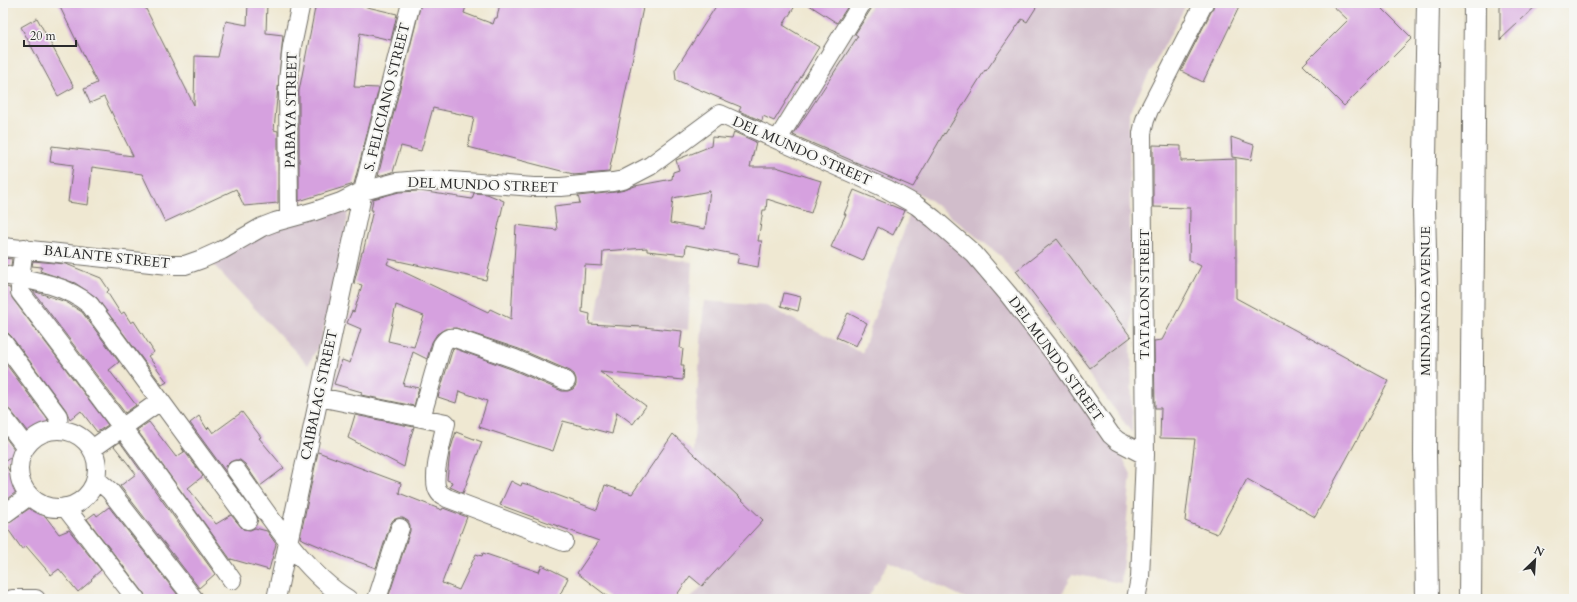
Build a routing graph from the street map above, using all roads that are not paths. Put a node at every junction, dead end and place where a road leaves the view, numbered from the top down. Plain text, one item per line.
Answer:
1 (301, 3) edge
2 (411, 3) edge
3 (862, 3) edge
4 (1204, 3) edge
5 (1428, 3) edge
6 (1474, 3) edge
7 (778, 139) junction
8 (363, 191) junction
9 (290, 218) junction
10 (3, 247) edge
11 (24, 248) junction
12 (11, 276) edge
13 (3, 342) edge
14 (566, 381) dead end
15 (319, 397) junction
16 (160, 401) junction
17 (3, 417) edge
18 (421, 418) junction
19 (124, 427) junction
20 (59, 429) junction
21 (25, 446) junction
22 (92, 449) junction
23 (1145, 455) junction
24 (236, 470) dead end
25 (96, 479) junction
26 (29, 496) junction
27 (65, 508) junction
28 (3, 515) edge
29 (248, 520) dead end
30 (400, 528) dead end
31 (288, 541) junction
32 (564, 542) dead end
33 (232, 580) dead end
34 (12, 599) edge
35 (36, 599) edge
36 (136, 599) edge
37 (194, 599) edge
38 (276, 599) edge
39 (348, 599) edge
40 (377, 599) edge
41 (1136, 599) edge
42 (1427, 599) edge
43 (1470, 599) edge

1 - 9 street, PABAYA STREET
2 - 8 street, S. FELICIANO STREET
3 - 7 street
4 - 23 street, TATALON STREET
5 - 42 main road, MINDANAO AVENUE
6 - 43 main road
7 - 8 street, DEL MUNDO STREET
7 - 23 street, DEL MUNDO STREET
8 - 9 street, BALANTE STREET
8 - 15 street, CAIBALAG STREET
9 - 11 street, BALANTE STREET
10 - 11 street, BALANTE STREET
11 - 12 street
12 - 16 street
12 - 19 street
13 - 20 street
14 - 18 street
15 - 18 street
15 - 31 street, CAIBALAG STREET
16 - 19 street
16 - 29 street
17 - 21 street
18 - 32 street
19 - 22 street
19 - 33 street
20 - 21 street
20 - 22 street
21 - 26 street
22 - 25 street
23 - 41 street, TATALON STREET
24 - 31 street
25 - 27 street
25 - 37 street
26 - 27 street
26 - 28 street
27 - 36 street
30 - 40 street
31 - 38 street, CAIBALAG STREET
31 - 39 street
34 - 35 street

